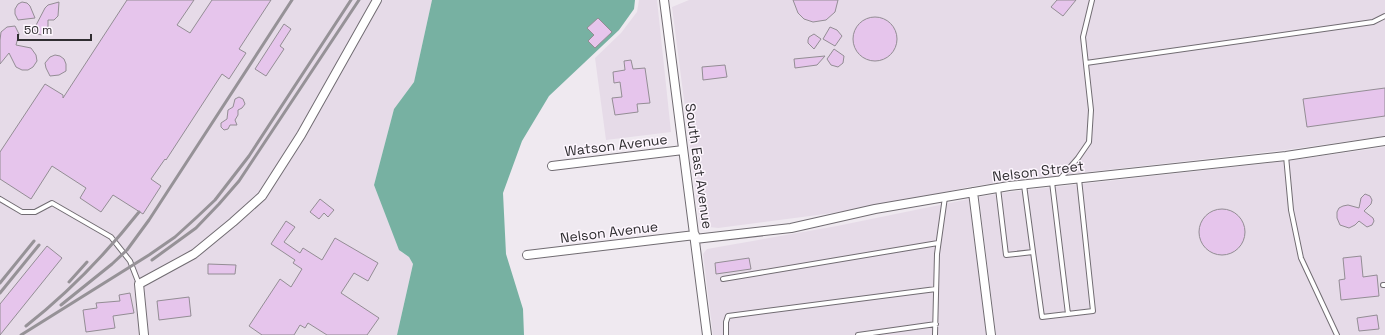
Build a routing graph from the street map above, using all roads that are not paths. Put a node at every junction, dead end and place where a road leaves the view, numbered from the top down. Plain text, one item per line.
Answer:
1 (377, 0) edge
2 (664, 0) edge
3 (1092, 0) edge
4 (1385, 16) edge
5 (1086, 63) junction
6 (1385, 141) edge
7 (683, 150) junction
8 (1286, 156) junction
9 (552, 166) dead end
10 (1079, 178) junction
11 (1056, 181) junction
12 (1024, 184) junction
13 (998, 188) junction
14 (973, 192) junction
15 (945, 197) junction
16 (0, 199) edge
17 (695, 237) junction
18 (938, 244) junction
19 (1033, 252) junction
20 (527, 255) dead end
21 (723, 280) dead end
22 (139, 284) junction
23 (936, 289) junction
24 (1068, 314) junction
25 (936, 324) junction
26 (144, 335) edge
27 (707, 335) edge
28 (726, 335) edge
29 (858, 335) edge
30 (935, 335) edge
31 (991, 335) edge
32 (1337, 335) edge

1 - 22 street
2 - 7 street, South East Avenue
3 - 5 lane
4 - 5 lane
5 - 11 lane
6 - 8 street, Nelson Street
7 - 9 street, Watson Avenue
7 - 17 street, South East Avenue
8 - 10 street, Nelson Street
8 - 32 lane
10 - 11 street, Nelson Street
10 - 24 lane
11 - 12 street, Nelson Street
11 - 24 lane
12 - 13 street, Nelson Street
12 - 19 lane
13 - 14 street, Nelson Street
13 - 19 lane
14 - 15 street, Nelson Street
14 - 31 street
15 - 17 street, Nelson Street
15 - 18 lane
16 - 22 lane
17 - 20 street, Nelson Avenue
17 - 27 street, South East Avenue
18 - 21 lane
18 - 23 lane
19 - 24 lane
22 - 26 street
23 - 25 lane
23 - 28 lane
25 - 29 lane
25 - 30 lane

